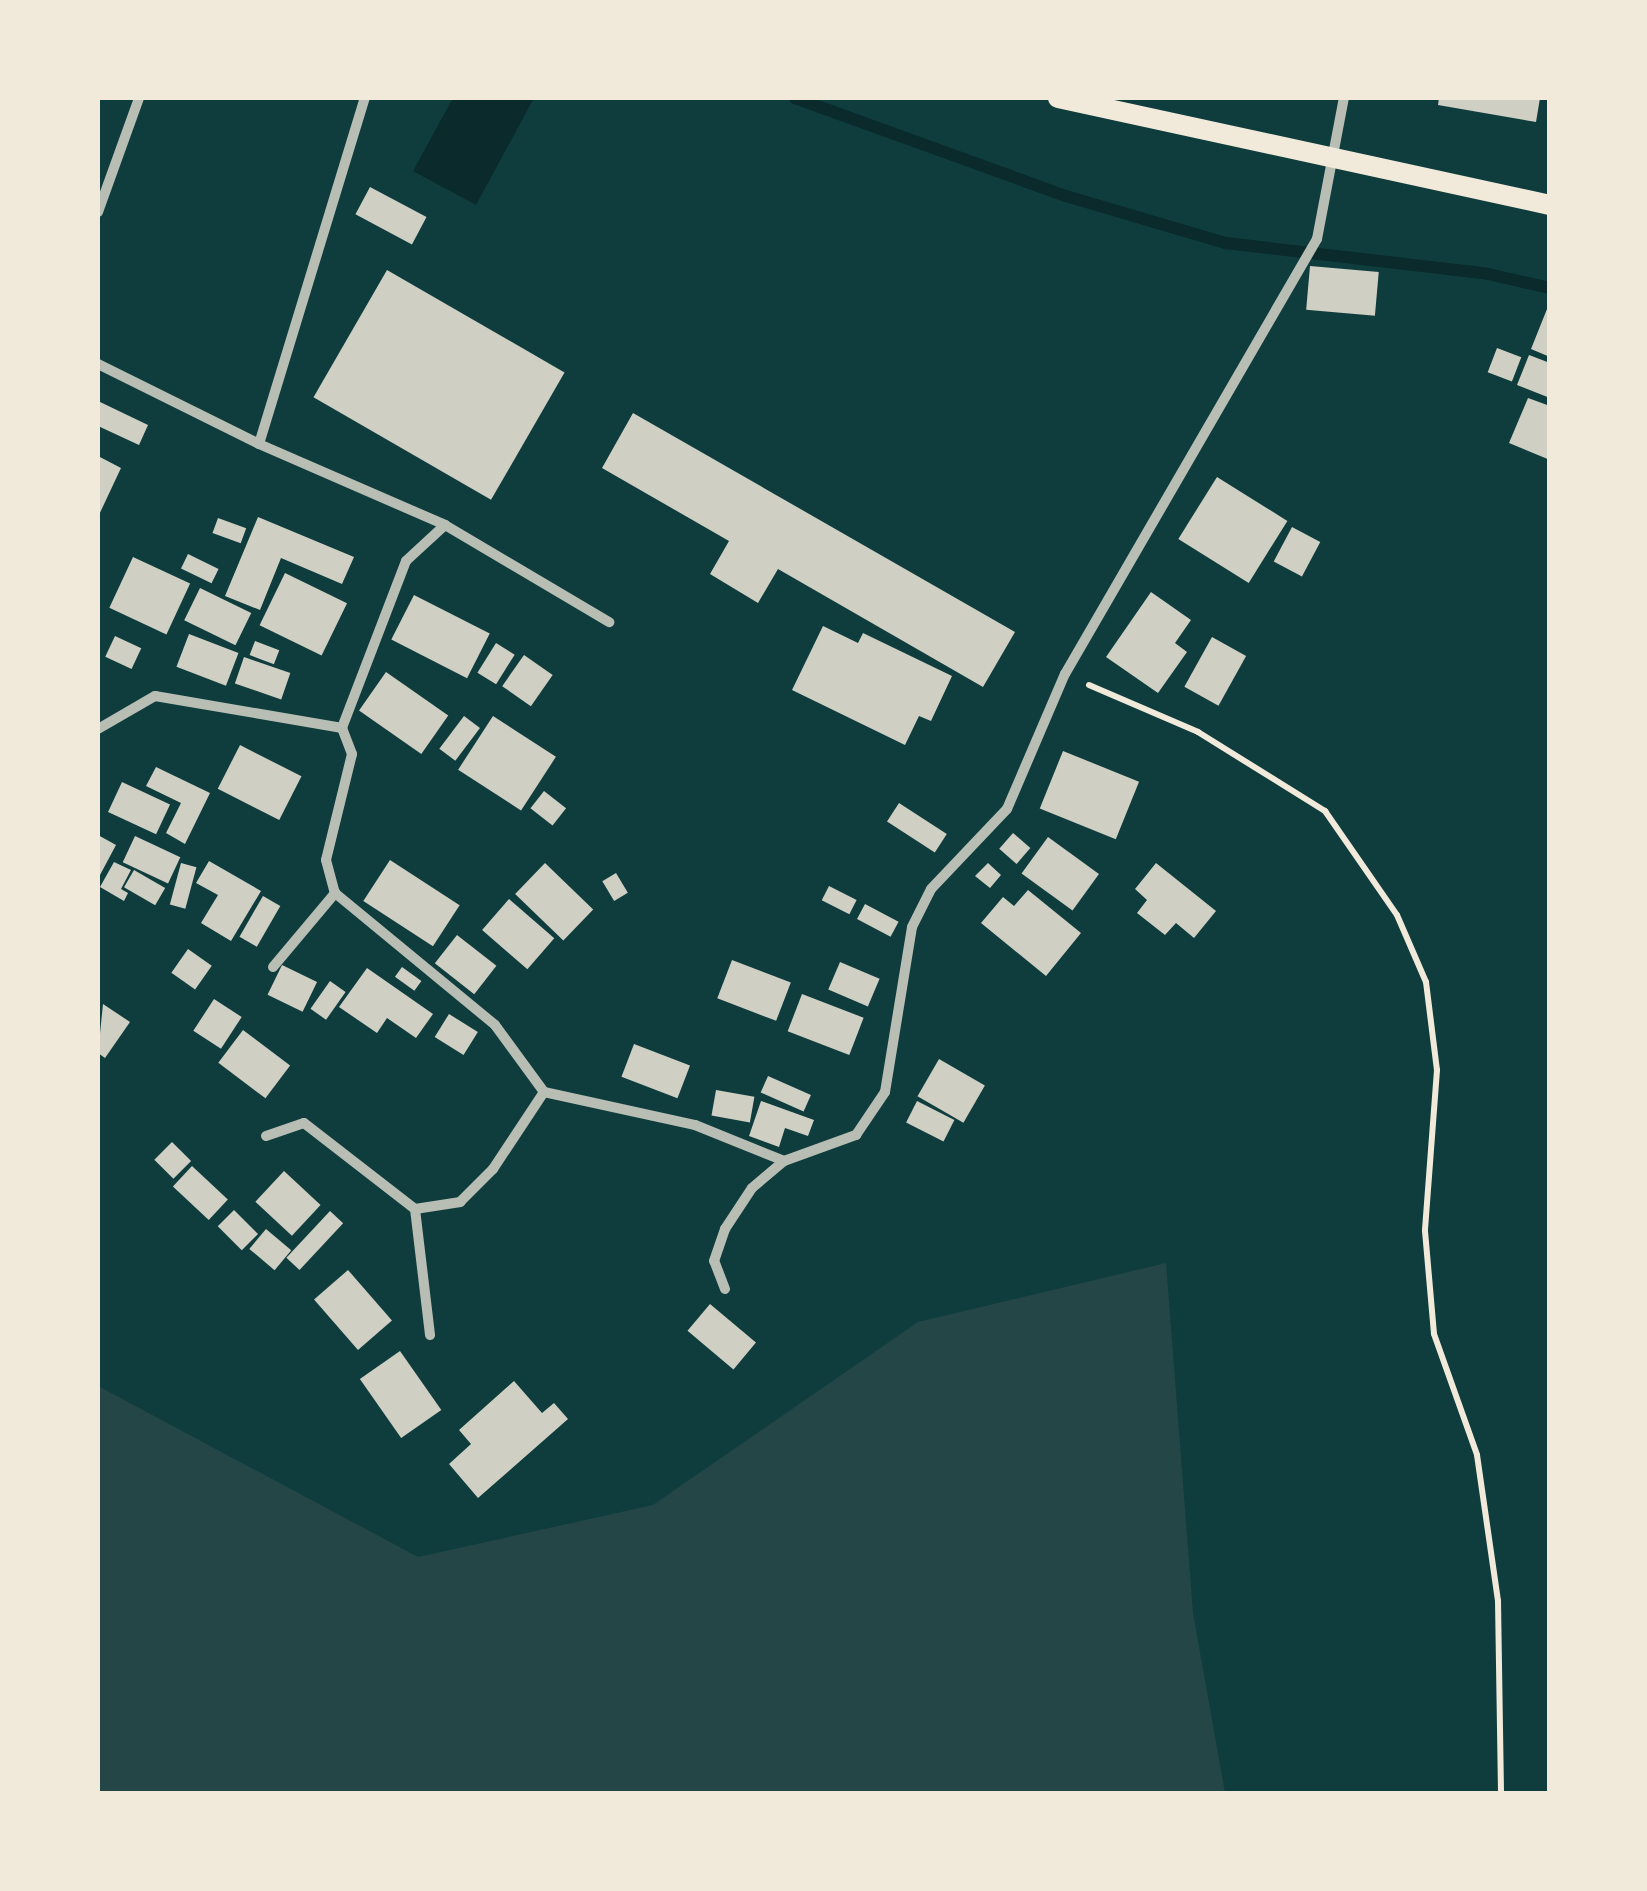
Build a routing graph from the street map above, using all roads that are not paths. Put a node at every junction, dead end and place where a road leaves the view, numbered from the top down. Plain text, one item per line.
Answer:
1 (139, 98) edge
2 (365, 98) edge
3 (1058, 98) edge
4 (1344, 98) edge
5 (1334, 159) junction
6 (1550, 206) edge
7 (98, 212) edge
8 (98, 364) edge
9 (259, 444) junction
10 (445, 525) junction
11 (609, 622) dead end
12 (342, 728) junction
13 (98, 729) edge
14 (335, 894) junction
15 (273, 967) dead end
16 (544, 1092) junction
17 (266, 1136) dead end
18 (784, 1160) junction
19 (415, 1209) junction
20 (725, 1289) dead end
21 (430, 1335) dead end

1 - 7 street
2 - 9 street
3 - 5 main road
4 - 5 street
5 - 6 main road
5 - 18 street
8 - 9 street
9 - 10 street
10 - 11 street
10 - 12 street
12 - 13 street
12 - 14 street
14 - 15 street
14 - 16 street
16 - 18 street
16 - 19 street
17 - 19 street
18 - 20 street
19 - 21 street

